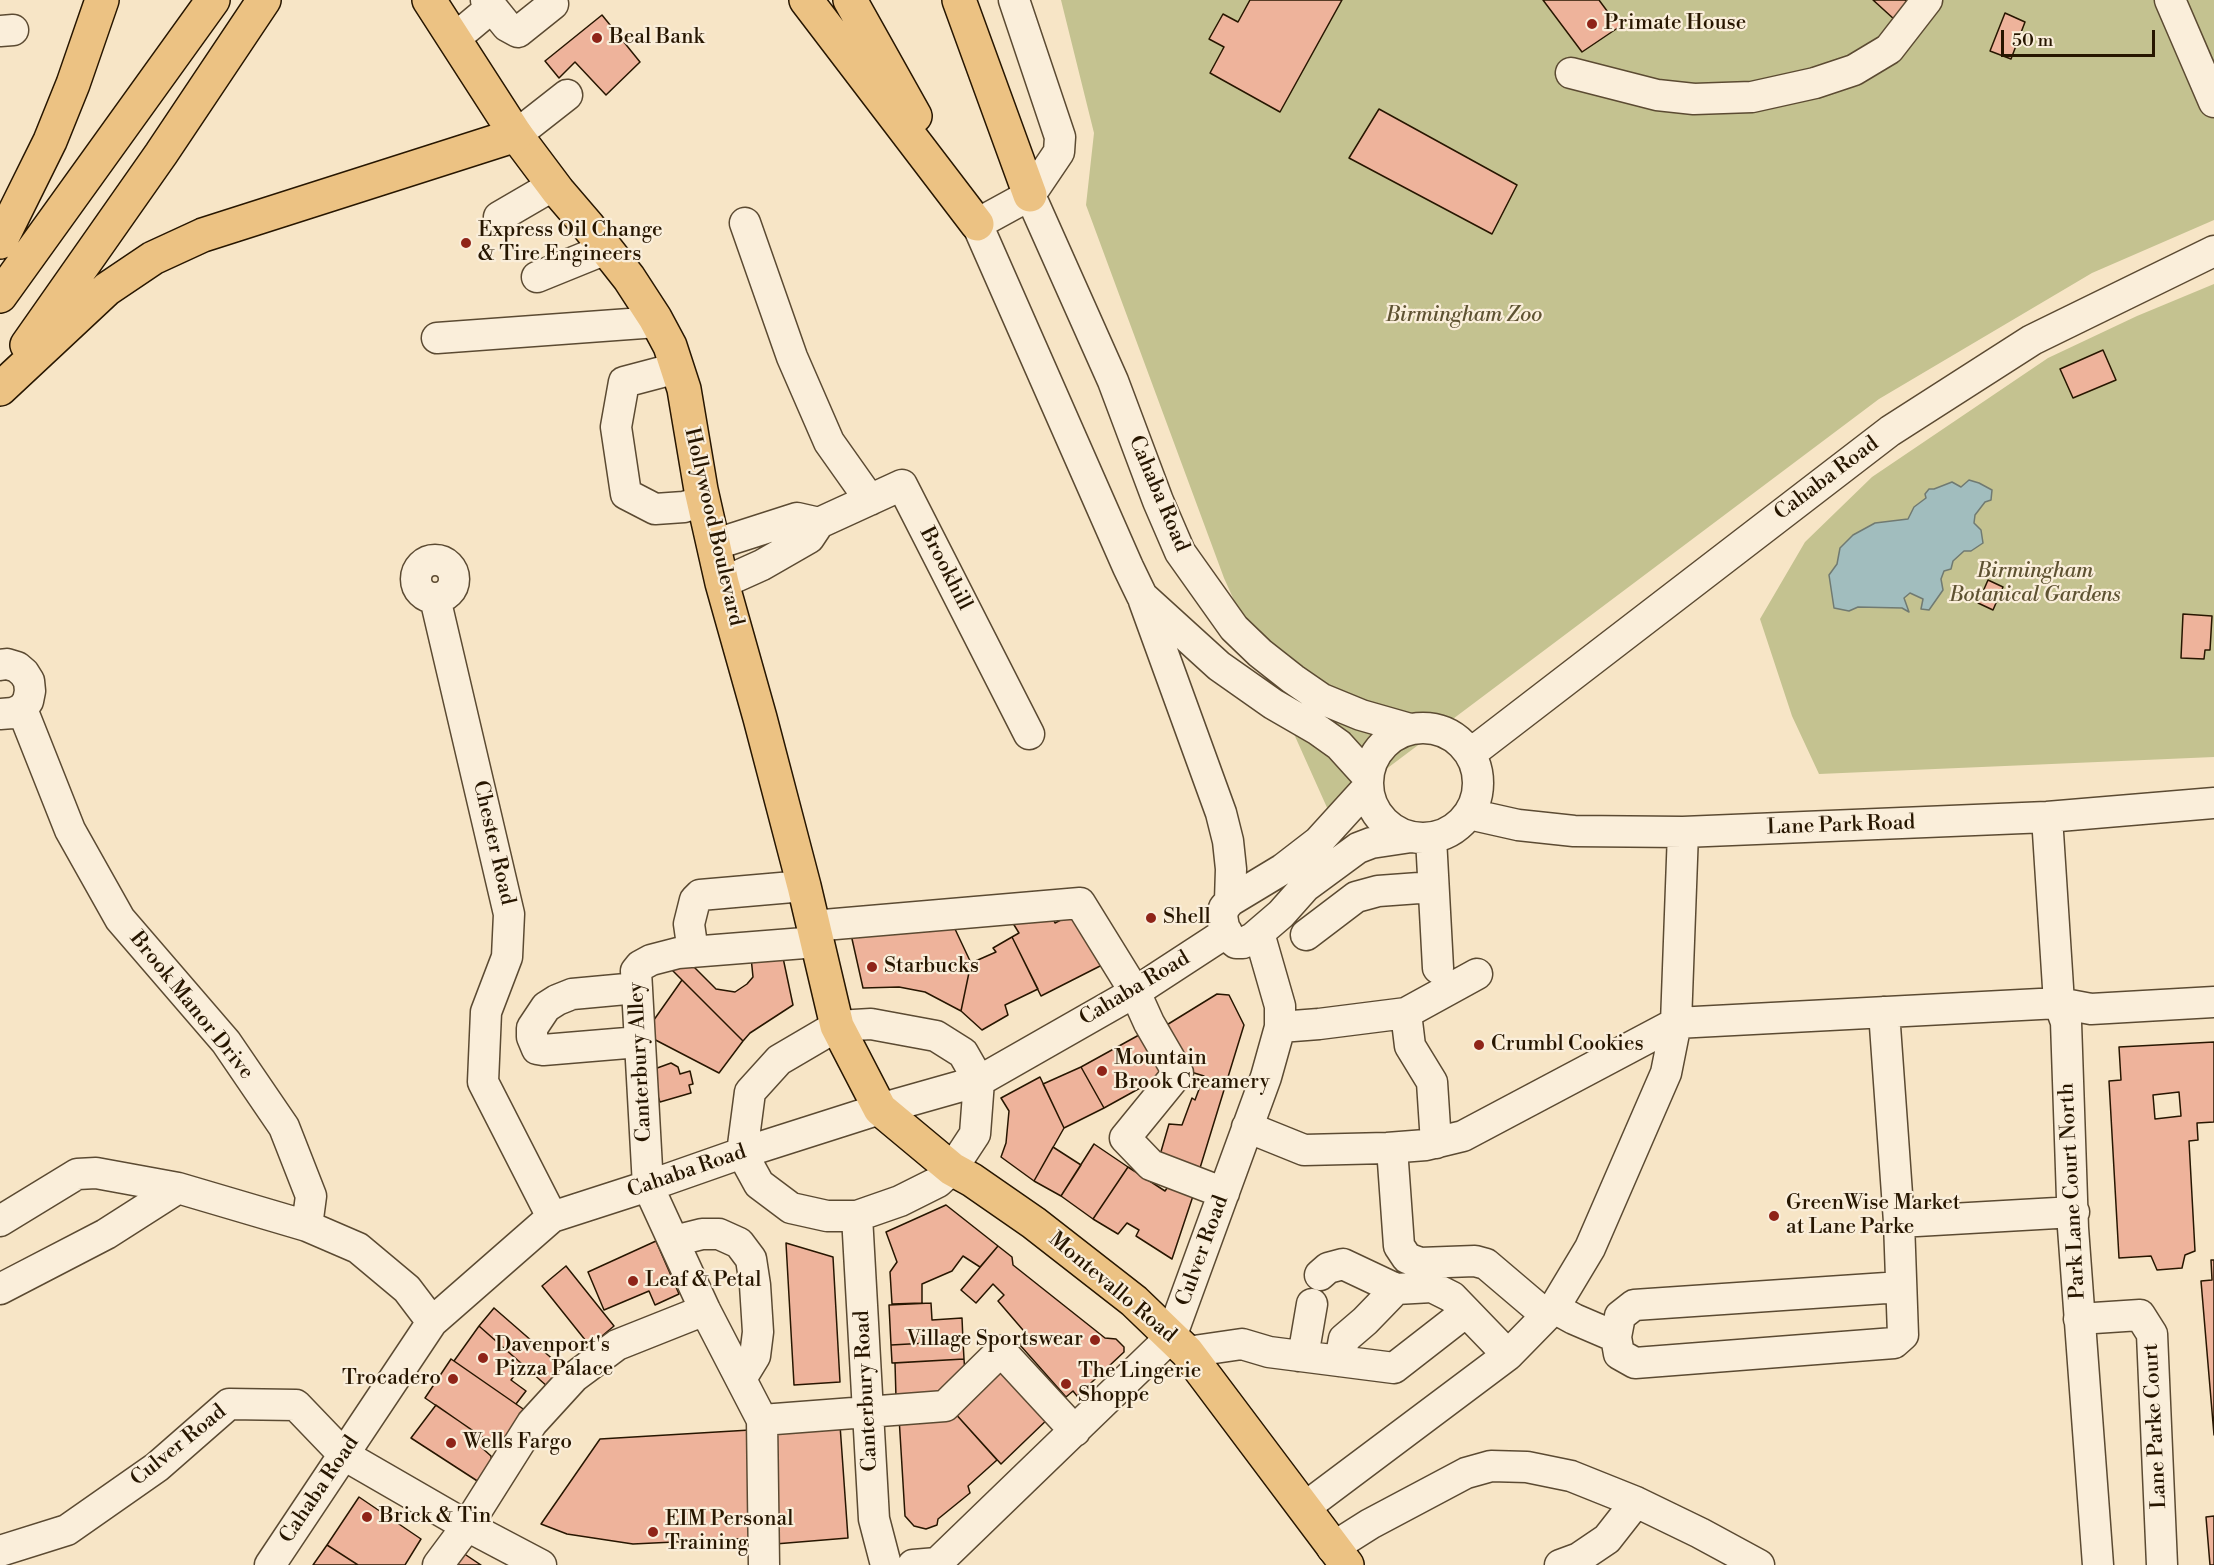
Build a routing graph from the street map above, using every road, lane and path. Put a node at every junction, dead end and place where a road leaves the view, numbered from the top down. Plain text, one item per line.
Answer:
1 (102, 0) edge
2 (213, 0) edge
3 (264, 0) edge
4 (429, 0) edge
5 (550, 0) edge
6 (806, 0) edge
7 (850, 0) edge
8 (959, 0) edge
9 (1014, 0) edge
10 (1927, 0) edge
11 (2170, 0) edge
12 (488, 4) edge
13 (454, 39) junction
14 (1571, 72) dead end
15 (567, 95) dead end
16 (2214, 102) edge
17 (516, 135) junction
18 (554, 185) junction
19 (1030, 195) junction
20 (499, 218) dead end
21 (746, 223) dead end
22 (977, 224) junction
23 (0, 242) edge
24 (606, 249) junction
25 (2214, 251) edge
26 (537, 277) dead end
27 (0, 296) edge
28 (657, 322) junction
29 (437, 338) dead end
30 (677, 368) junction
31 (0, 383) edge
32 (0, 388) edge
33 (870, 500) junction
34 (703, 501) junction
35 (819, 523) junction
36 (713, 545) junction
37 (722, 583) junction
38 (1142, 596) junction
39 (435, 598) dead end
40 (0, 665) edge
41 (11, 711) edge
42 (1410, 729) junction
43 (1029, 734) dead end
44 (1470, 754) junction
45 (1368, 782) junction
46 (2214, 803) edge
47 (1469, 814) junction
48 (2047, 817) junction
49 (1683, 832) junction
50 (1421, 837) junction
51 (804, 886) junction
52 (1433, 887) junction
53 (1230, 901) junction
54 (1227, 932) junction
55 (1259, 933) junction
56 (814, 934) junction
57 (1306, 935) dead end
58 (693, 952) junction
59 (1438, 968) dead end
60 (1477, 974) dead end
61 (637, 988) junction
62 (1135, 992) junction
63 (2214, 1002) edge
64 (2059, 1003) junction
65 (1884, 1012) junction
66 (1406, 1013) junction
67 (1676, 1023) junction
68 (837, 1026) junction
69 (1280, 1027) junction
70 (639, 1042) junction
71 (979, 1081) junction
72 (880, 1109) junction
73 (1247, 1127) junction
74 (1436, 1143) junction
75 (1392, 1148) junction
76 (742, 1153) junction
77 (952, 1169) junction
78 (648, 1186) junction
79 (178, 1188) junction
80 (1224, 1193) junction
81 (2074, 1212) junction
82 (857, 1216) junction
83 (552, 1217) junction
84 (0, 1221) edge
85 (1899, 1222) junction
86 (307, 1226) junction
87 (674, 1241) junction
88 (1320, 1275) dead end
89 (1901, 1287) junction
90 (0, 1289) edge
91 (1396, 1289) junction
92 (1312, 1304) dead end
93 (705, 1310) junction
94 (1550, 1311) junction
95 (1466, 1312) junction
96 (2079, 1319) junction
97 (432, 1322) junction
98 (1616, 1337) junction
99 (1179, 1344) junction
100 (1508, 1355) junction
101 (1299, 1356) junction
102 (1340, 1361) junction
103 (741, 1379) junction
104 (868, 1412) junction
105 (762, 1420) junction
106 (1075, 1431) junction
107 (344, 1455) junction
108 (1636, 1502) junction
109 (1304, 1508) junction
110 (467, 1526) junction
111 (0, 1551) edge
112 (1340, 1556) edge
113 (270, 1565) edge
114 (438, 1565) edge
115 (541, 1565) edge
116 (764, 1565) edge
117 (886, 1565) edge
118 (913, 1565) edge
119 (1560, 1565) edge
120 (1759, 1565) edge
121 (2098, 1565) edge
122 (2162, 1565) edge

1 - 23 main road
2 - 27 main road
3 - 31 main road
4 - 13 main road, Hollywood Boulevard
5 - 12 street
6 - 22 main road
7 - 22 main road
8 - 19 main road
9 - 19 street
10 - 14 street
11 - 16 street
12 - 13 street
13 - 17 main road, Hollywood Boulevard
15 - 17 street
17 - 18 main road, Hollywood Boulevard
17 - 32 main road
18 - 20 street
18 - 24 main road, Hollywood Boulevard
19 - 22 street
19 - 42 street, Cahaba Road
21 - 33 street
22 - 38 street
24 - 26 street
24 - 28 main road, Hollywood Boulevard
25 - 44 street, Cahaba Road
28 - 29 street
28 - 30 main road, Hollywood Boulevard
30 - 34 main road, Hollywood Boulevard
30 - 34 street
33 - 35 street, Brookhill
33 - 43 street, Brookhill
34 - 36 main road, Hollywood Boulevard
35 - 36 street, Brookhill
35 - 37 street, Brookhill
36 - 37 main road, Hollywood Boulevard
37 - 51 main road, Hollywood Boulevard
38 - 45 street
38 - 53 street
39 - 83 street, Chester Road
40 - 41 street, Brook Manor Drive
41 - 86 street, Brook Manor Drive
42 - 44 street, Cahaba Road
42 - 45 street
44 - 47 street
45 - 50 street
45 - 53 street
46 - 48 street, Lane Park Road
47 - 49 street, Lane Park Road
47 - 50 street
48 - 49 street, Lane Park Road
48 - 64 street, Park Lane Court North
49 - 67 street
50 - 52 street
50 - 55 street
51 - 56 main road, Hollywood Boulevard
51 - 58 street
52 - 57 street
52 - 59 street
53 - 54 street
54 - 55 street
54 - 62 street, Cahaba Road
55 - 69 street, Culver Road
56 - 58 street, Canterbury Alley
56 - 62 street, Canterbury Alley
56 - 68 main road, Hollywood Boulevard
58 - 61 street, Canterbury Alley
60 - 66 street
61 - 70 street, Canterbury Alley
61 - 70 street
62 - 71 street, Cahaba Road
62 - 80 street
63 - 64 street
64 - 65 street
64 - 81 street, Park Lane Court North
65 - 67 street
65 - 85 street
66 - 69 street
66 - 74 street
67 - 74 street
67 - 94 street
68 - 71 street
68 - 72 main road, Hollywood Boulevard
68 - 76 street
69 - 73 street, Culver Road
70 - 78 street, Canterbury Alley
71 - 72 street, Cahaba Road
71 - 77 street
72 - 76 street, Cahaba Road
72 - 77 main road, Montevallo Road
73 - 75 street
73 - 80 street, Culver Road
74 - 75 street
75 - 94 street
76 - 78 street, Cahaba Road
76 - 82 street
77 - 82 street
77 - 99 main road, Montevallo Road
78 - 83 street, Cahaba Road
78 - 87 street, Canterbury Alley
79 - 84 street
79 - 86 street
79 - 90 street
80 - 99 street, Culver Road
81 - 85 street
81 - 96 street, Park Lane Court North
82 - 104 street, Canterbury Road
83 - 97 street, Cahaba Road
85 - 89 street
86 - 97 street
87 - 93 street, Canterbury Alley
87 - 103 street
88 - 91 street
89 - 98 street
89 - 98 street
91 - 95 street
91 - 102 street
92 - 101 street
93 - 103 street, Canterbury Alley
93 - 110 street
94 - 98 street
94 - 100 street
95 - 100 street
95 - 102 street
96 - 121 street, Park Lane Court North
96 - 122 street, Lane Parke Court
97 - 107 street, Cahaba Road
99 - 101 street
99 - 106 street, Culver Road
99 - 109 main road, Montevallo Road
100 - 109 street
101 - 102 street
103 - 105 street, Canterbury Alley
104 - 105 street
104 - 106 street
104 - 117 street, Canterbury Road
105 - 116 street
106 - 118 street, Culver Road
107 - 110 street, Culver Road
107 - 111 street, Culver Road
107 - 113 street, Cahaba Road
108 - 112 street
108 - 119 street
108 - 120 street
109 - 112 main road, Montevallo Road
110 - 114 street
110 - 115 street, Culver Road

